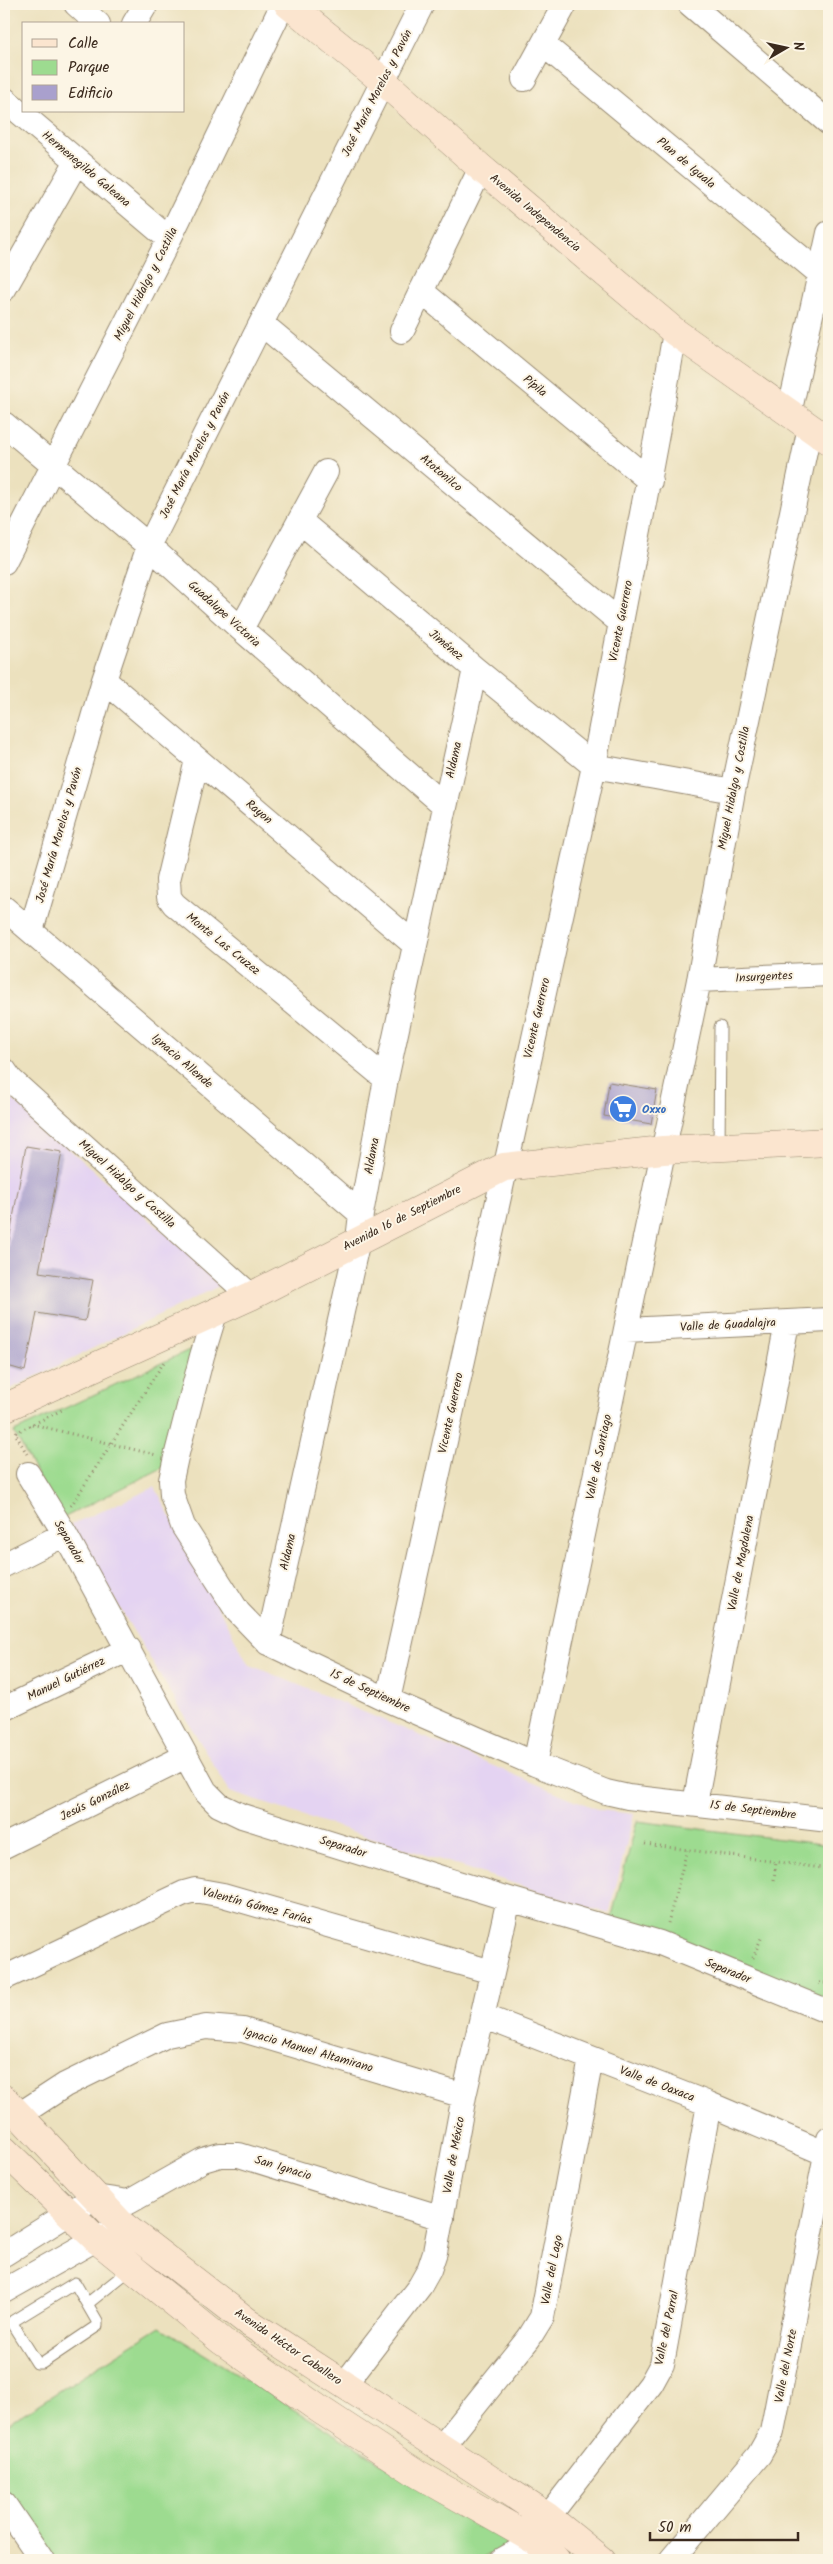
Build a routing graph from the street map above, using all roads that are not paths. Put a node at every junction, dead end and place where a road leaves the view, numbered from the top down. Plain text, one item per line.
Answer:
1 (76, 4) edge
2 (146, 4) edge
3 (283, 4) edge
4 (288, 4) edge
5 (422, 4) edge
6 (565, 4) edge
7 (690, 4) edge
8 (96, 22) edge
9 (135, 22) edge
10 (544, 45) junction
11 (524, 79) dead end
12 (383, 81) junction
13 (4, 99) edge
14 (829, 122) edge
15 (78, 161) junction
16 (481, 168) junction
17 (829, 233) edge
18 (169, 239) junction
19 (10, 258) edge
20 (825, 278) edge
21 (4, 288) edge
22 (421, 291) junction
23 (262, 324) junction
24 (402, 330) dead end
25 (676, 332) junction
26 (4, 424) edge
27 (809, 427) edge
28 (52, 465) junction
29 (326, 472) dead end
30 (650, 481) junction
31 (300, 521) junction
32 (149, 546) junction
33 (4, 562) edge
34 (620, 622) junction
35 (241, 629) junction
36 (474, 669) junction
37 (104, 680) junction
38 (197, 760) junction
39 (594, 766) junction
40 (733, 791) junction
41 (444, 805) junction
42 (4, 908) edge
43 (31, 931) junction
44 (414, 944) junction
45 (829, 974) edge
46 (699, 980) junction
47 (720, 1027) dead end
48 (4, 1070) edge
49 (386, 1079) junction
50 (829, 1142) edge
51 (719, 1148) junction
52 (663, 1150) junction
53 (504, 1167) junction
54 (359, 1227) junction
55 (251, 1296) junction
56 (216, 1310) junction
57 (829, 1320) edge
58 (787, 1323) junction
59 (626, 1330) junction
60 (14, 1415) edge
61 (28, 1474) dead end
62 (63, 1530) junction
63 (4, 1565) edge
64 (268, 1643) junction
65 (129, 1649) junction
66 (388, 1700) junction
67 (4, 1709) edge
68 (186, 1756) junction
69 (535, 1764) junction
70 (695, 1803) junction
71 (829, 1820) edge
72 (4, 1846) edge
73 (509, 1899) junction
74 (492, 1972) junction
75 (4, 1978) edge
76 (829, 2012) edge
77 (483, 2016) junction
78 (591, 2059) junction
79 (464, 2096) junction
80 (709, 2104) junction
81 (11, 2107) edge
82 (828, 2149) edge
83 (4, 2150) edge
84 (95, 2197) junction
85 (68, 2213) junction
86 (125, 2213) junction
87 (442, 2218) junction
88 (96, 2239) junction
89 (4, 2254) edge
90 (132, 2268) junction
91 (4, 2291) edge
92 (87, 2304) junction
93 (344, 2385) junction
94 (440, 2449) junction
95 (4, 2504) edge
96 (542, 2529) junction
97 (42, 2560) edge
98 (502, 2560) edge
99 (556, 2560) edge
100 (601, 2560) edge
101 (671, 2560) edge

1 - 8 street
2 - 9 street
3 - 18 street, Miguel Hidalgo y Costilla
4 - 12 street, Avenida Independencia
5 - 12 street, José María Morelos y Pavón
6 - 10 street
7 - 14 street
10 - 11 street
10 - 20 street, Plan de Iguala
12 - 16 street, Avenida Independencia
12 - 23 street, José María Morelos y Pavón
13 - 15 street, Hermenegildo Galeana
15 - 18 street, Hermenegildo Galeana
15 - 19 street
16 - 22 street
16 - 25 street, Avenida Independencia
17 - 20 street, Miguel Hidalgo y Costilla
18 - 28 street, Miguel Hidalgo y Costilla
19 - 21 street
20 - 27 street, Miguel Hidalgo y Costilla
22 - 24 street
22 - 30 street, Pípila
23 - 32 street, José María Morelos y Pavón
23 - 34 street, Atotonilco
25 - 27 street, Avenida Independencia
25 - 30 street, Vicente Guerrero
26 - 28 street, Guadalupe Victoria
27 - 40 street, Miguel Hidalgo y Costilla
28 - 32 street, Guadalupe Victoria
28 - 33 street, Miguel Hidalgo y Costilla
29 - 31 street
30 - 34 street, Vicente Guerrero
31 - 35 street
31 - 36 street, Jiménez
32 - 35 street, Guadalupe Victoria
32 - 37 street, José María Morelos y Pavón
34 - 39 street, Vicente Guerrero
35 - 41 street, Guadalupe Victoria
36 - 39 street, Jiménez
36 - 41 street, Aldama
37 - 38 street, Rayon
37 - 43 street, José María Morelos y Pavón
38 - 44 street, Rayon
38 - 49 street, Monte Las Cruzez
39 - 40 street
39 - 53 street, Vicente Guerrero
40 - 46 street, Miguel Hidalgo y Costilla
41 - 44 street, Aldama
42 - 43 street, Ignacio Allende
43 - 54 street, Ignacio Allende
44 - 49 street, Aldama
45 - 46 street, Insurgentes
46 - 52 street, Miguel Hidalgo y Costilla
47 - 51 lane
48 - 55 street, Miguel Hidalgo y Costilla
49 - 54 street, Aldama
50 - 51 street, Avenida 16 de Septiembre
51 - 52 street, Avenida 16 de Septiembre
52 - 53 street, Avenida 16 de Septiembre
52 - 59 street, Valle de Santiago
53 - 54 street, Avenida 16 de Septiembre
53 - 66 street, Vicente Guerrero
54 - 55 street, Avenida 16 de Septiembre
54 - 64 street, Aldama
55 - 56 street, Avenida 16 de Septiembre
56 - 60 street, Avenida 16 de Septiembre
56 - 64 street, 15 de Septiembre
57 - 58 street, Valle de Guadalajra
58 - 59 street, Valle de Guadalajra
58 - 70 street, Valle de Magdalena
59 - 69 street, Valle de Santiago
61 - 62 street, Separador
62 - 63 street
62 - 65 street, Separador
64 - 66 street, 15 de Septiembre
65 - 67 street, Manuel Gutiérrez
65 - 68 street, Separador
66 - 69 street, 15 de Septiembre
68 - 72 street, Jesús González
68 - 73 street, Separador
69 - 70 street, 15 de Septiembre
70 - 71 street, 15 de Septiembre
73 - 74 street, Valle de México
73 - 76 street, Separador
74 - 75 street, Valentín Gómez Farías
74 - 77 street, Valle de México
77 - 78 street, Valle de Oaxaca
77 - 79 street, Valle de México
78 - 80 street, Valle de Oaxaca
78 - 94 street, Valle del Lago
79 - 81 street, Ignacio Manuel Altamirano
79 - 87 street, Valle de México
80 - 82 street, Valle de Oaxaca
80 - 96 street, Valle del Parral
81 - 84 street, Avenida Héctor Caballero
82 - 101 street, Valle del Norte
83 - 85 street, Avenida Héctor Caballero
84 - 85 street
84 - 86 street, Avenida Héctor Caballero
85 - 88 street, Avenida Héctor Caballero
85 - 89 street
86 - 87 street, San Ignacio
86 - 88 street, San Ignacio
86 - 93 street, Avenida Héctor Caballero
87 - 93 street, Valle de México
88 - 90 street, Avenida Héctor Caballero
88 - 91 street, San Ignacio
90 - 92 lane
90 - 96 street, Avenida Héctor Caballero
92 - 92 lane
93 - 94 street, Avenida Héctor Caballero
94 - 96 street, Avenida Héctor Caballero
95 - 97 street
96 - 98 street
96 - 99 street, Avenida Héctor Caballero
96 - 100 street, Avenida Héctor Caballero

